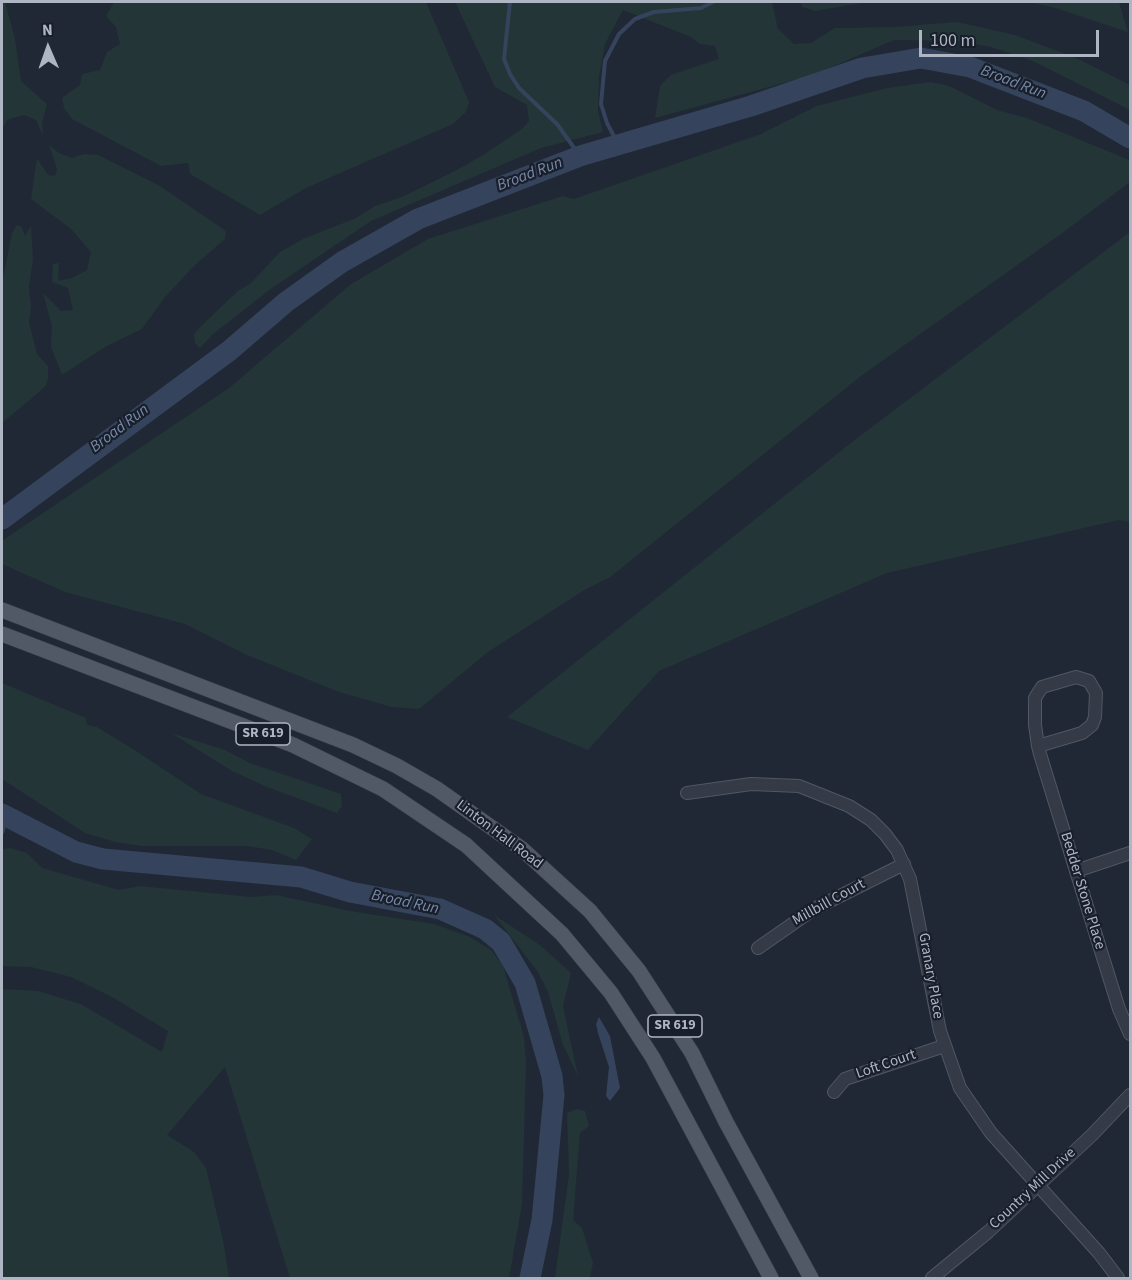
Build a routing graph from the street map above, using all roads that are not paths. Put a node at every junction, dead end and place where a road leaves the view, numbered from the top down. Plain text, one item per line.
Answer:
1 (2, 610) edge
2 (2, 634) edge
3 (1038, 746) junction
4 (687, 793) dead end
5 (1131, 853) edge
6 (904, 864) junction
7 (1076, 872) junction
8 (758, 948) dead end
9 (1131, 1034) edge
10 (944, 1046) junction
11 (834, 1092) dead end
12 (1131, 1095) edge
13 (1038, 1186) junction
14 (771, 1278) edge
15 (811, 1278) edge
16 (932, 1278) edge
17 (1118, 1278) edge

1 - 15 main road, Linton Hall Road / SR 619
2 - 14 main road, Linton Hall Road / SR 619
3 - 3 street, Bedder Stone Place
3 - 7 street, Bedder Stone Place
4 - 6 street, Granary Place
5 - 7 street
6 - 8 street, Millbill Court
6 - 10 street, Granary Place
7 - 9 street, Bedder Stone Place
10 - 11 street, Loft Court
10 - 13 street, Granary Place
12 - 13 street, Country Mill Drive
13 - 16 street, Country Mill Drive
13 - 17 street, Granary Place

